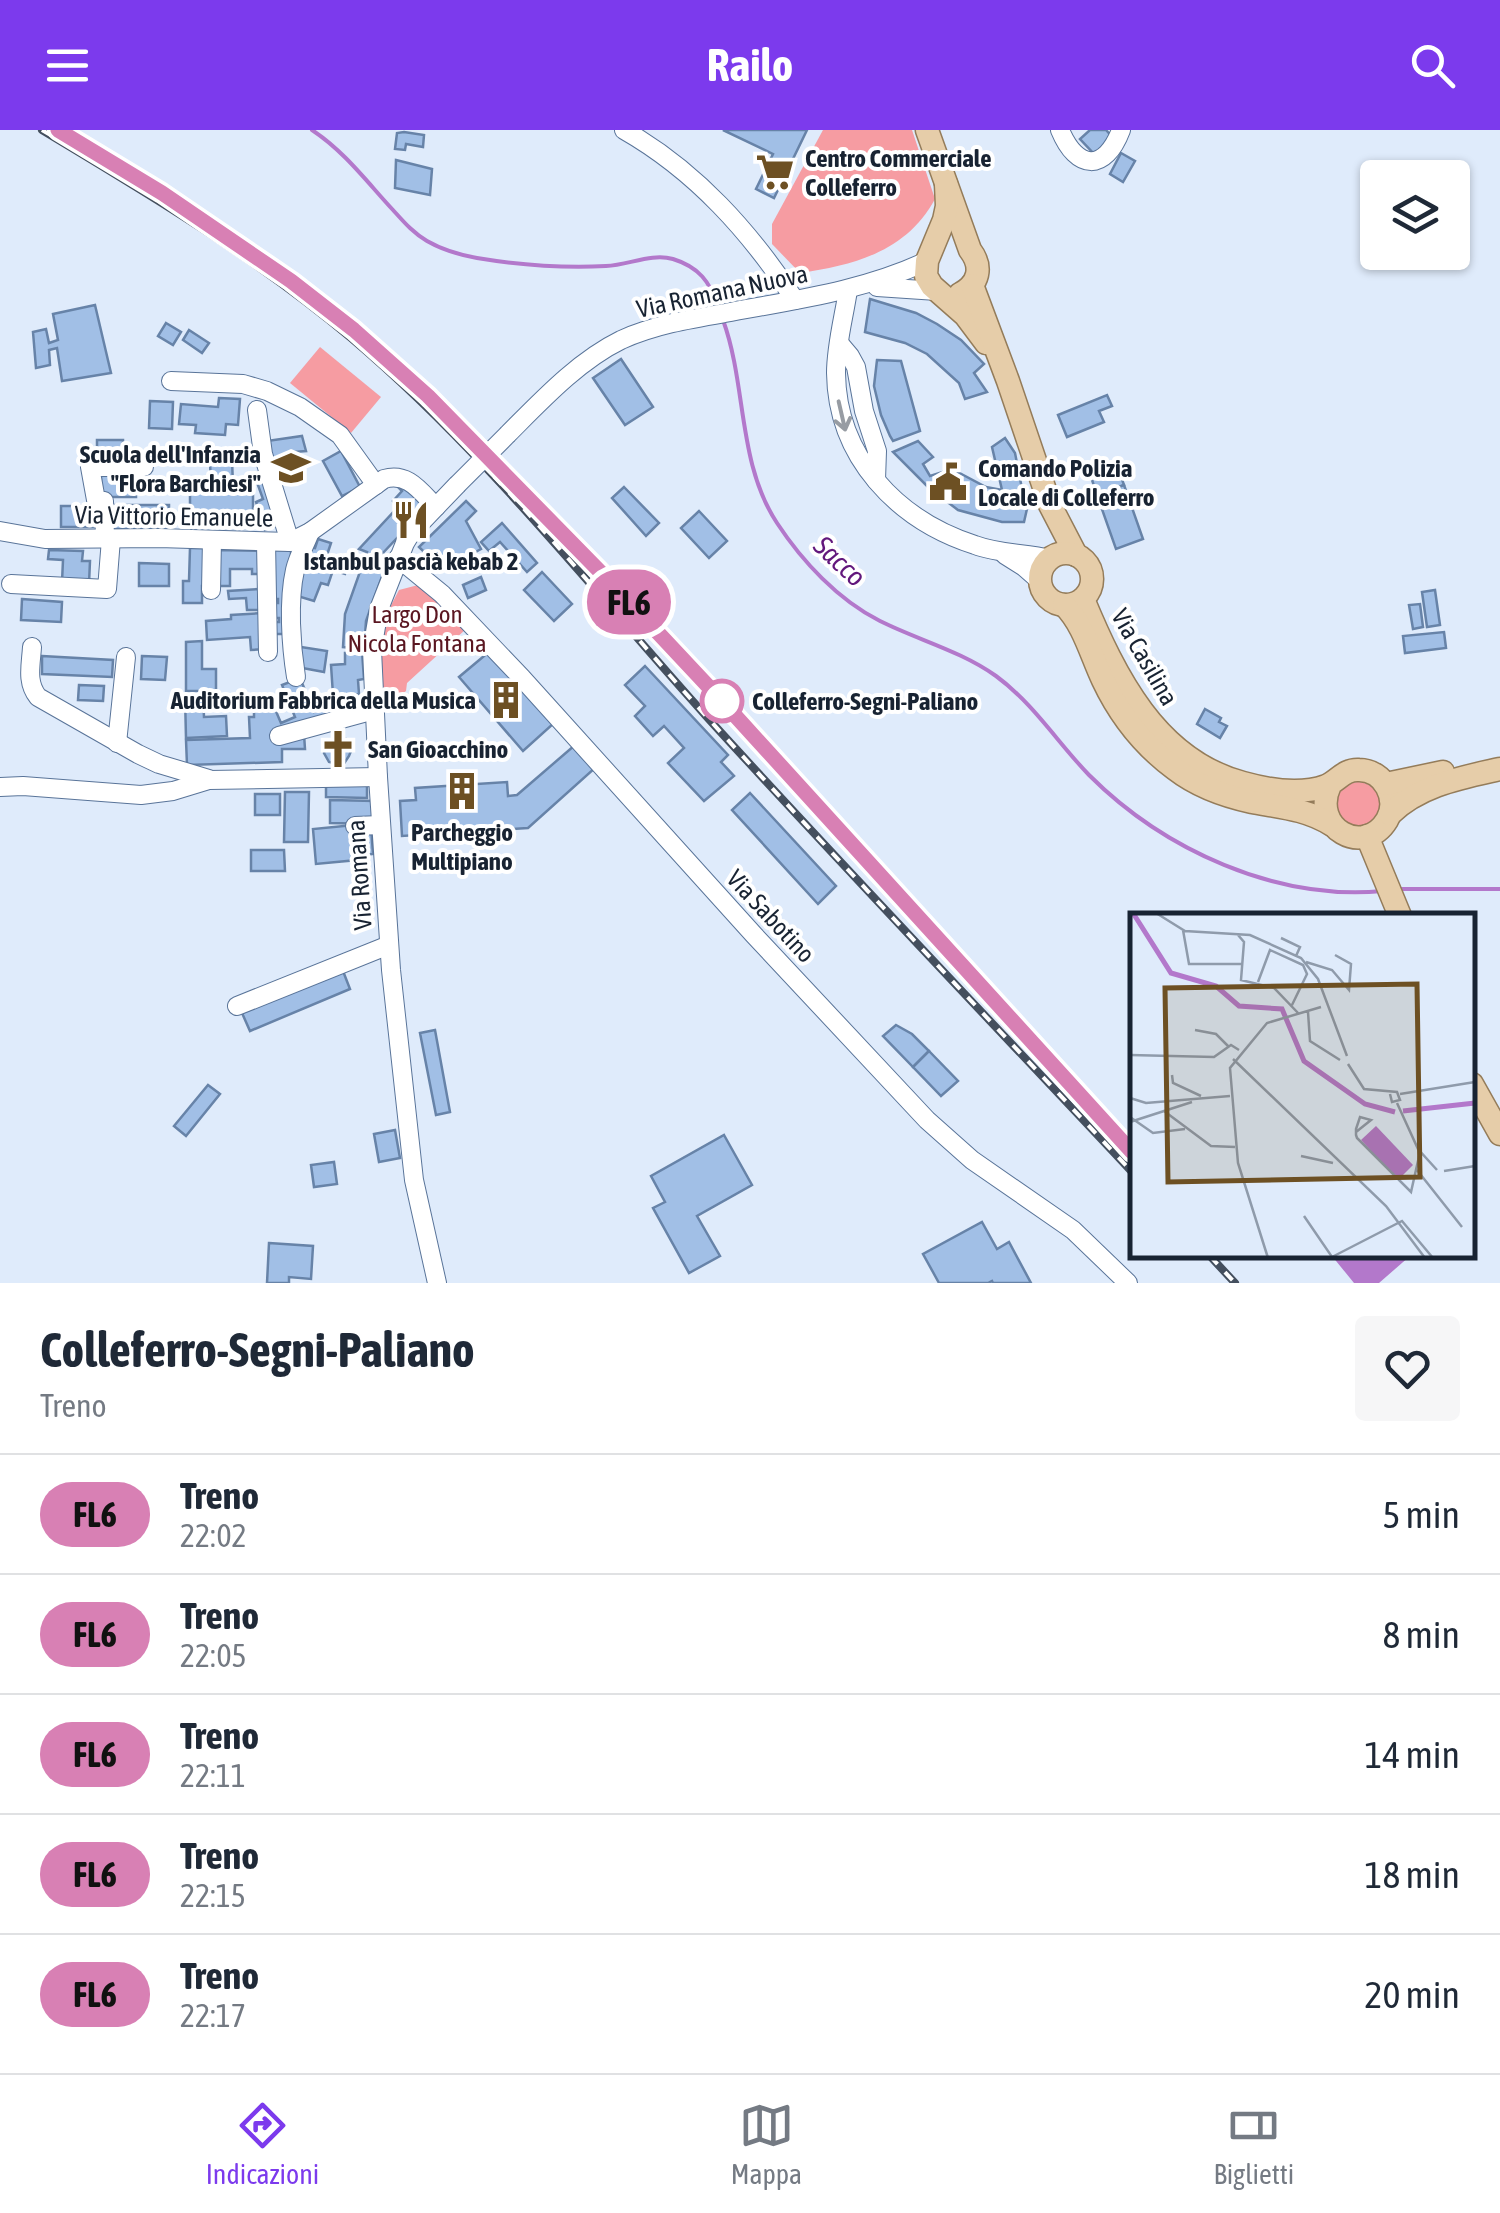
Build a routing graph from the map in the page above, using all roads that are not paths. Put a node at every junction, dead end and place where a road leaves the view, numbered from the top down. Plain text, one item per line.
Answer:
1 (624, 130) edge
2 (927, 130) edge
3 (1060, 130) edge
4 (1121, 130) edge
5 (946, 184) junction
6 (970, 250) junction
7 (930, 256) junction
8 (972, 286) junction
9 (855, 288) junction
10 (939, 292) junction
11 (796, 300) junction
12 (171, 381) dead end
13 (1008, 381) junction
14 (257, 410) dead end
15 (144, 467) dead end
16 (376, 485) junction
17 (456, 485) joint
18 (436, 506) junction
19 (0, 531) edge
20 (310, 532) junction
21 (108, 539) junction
22 (212, 540) junction
23 (266, 542) junction
24 (290, 542) junction
25 (1001, 552) junction
26 (1060, 556) junction
27 (398, 558) junction
28 (1040, 582) junction
29 (12, 584) dead end
30 (212, 590) dead end
31 (1074, 602) junction
32 (32, 647) dead end
33 (268, 652) dead end
34 (126, 658) dead end
35 (296, 677) dead end
36 (374, 710) junction
37 (279, 736) dead end
38 (117, 742) junction
39 (1500, 761) edge
40 (1500, 769) edge
41 (378, 778) junction
42 (209, 780) junction
43 (1386, 784) junction
44 (1330, 785) junction
45 (0, 787) edge
46 (1390, 814) junction
47 (380, 825) junction
48 (1332, 825) junction
49 (355, 826) dead end
50 (1367, 836) junction
51 (1399, 913) edge
52 (388, 945) junction
53 (237, 1006) dead end
54 (1475, 1089) edge
55 (1500, 1134) edge
56 (436, 1283) edge
57 (1128, 1283) edge

1 - 11 street
2 - 5 main road, Via Casilina
3 - 4 street
5 - 6 main road, Via Casilina
5 - 7 main road, Via Casilina
6 - 7 main road
6 - 8 main road, Via Casilina
7 - 9 street, Via Romana Nuova
7 - 10 main road, Via Casilina
8 - 10 main road
8 - 13 main road, Via Casilina
9 - 10 street, Via Romana Nuova
9 - 11 street, Via Romana Nuova
9 - 25 street
10 - 13 main road, Via Casilina
11 - 17 street, Via Romana Nuova, bridge
12 - 16 street
13 - 26 main road, Via Casilina
14 - 24 street
15 - 21 street
16 - 18 street
16 - 20 street, Via Vittorio Emanuele
17 - 18 street, Via Romana
18 - 27 street, Via Romana
19 - 21 street, Via Vittorio Emanuele
20 - 24 street, Via Vittorio Emanuele
20 - 35 street
21 - 22 street, Via Vittorio Emanuele
21 - 29 street
22 - 23 street, Via Vittorio Emanuele
22 - 30 street
23 - 24 street, Via Vittorio Emanuele
23 - 33 street
25 - 26 street
25 - 28 street
26 - 28 main road, Via Casilina
26 - 31 main road, Via Casilina
27 - 36 street, Via Romana
27 - 57 street, Via Sabotino
28 - 31 main road, Via Casilina
31 - 44 main road, Via Casilina
31 - 48 main road, Via Casilina
32 - 38 street
34 - 38 street
36 - 37 street
36 - 41 street, Via Romana
38 - 42 street
39 - 43 main road
40 - 46 main road
41 - 42 street
41 - 47 street, Via Romana
42 - 45 street
43 - 44 main road
43 - 46 main road
44 - 48 main road
46 - 50 main road
47 - 49 street
47 - 52 street, Via Romana
48 - 50 main road
50 - 51 main road
52 - 53 street
52 - 56 street, Via Romana
54 - 55 main road

